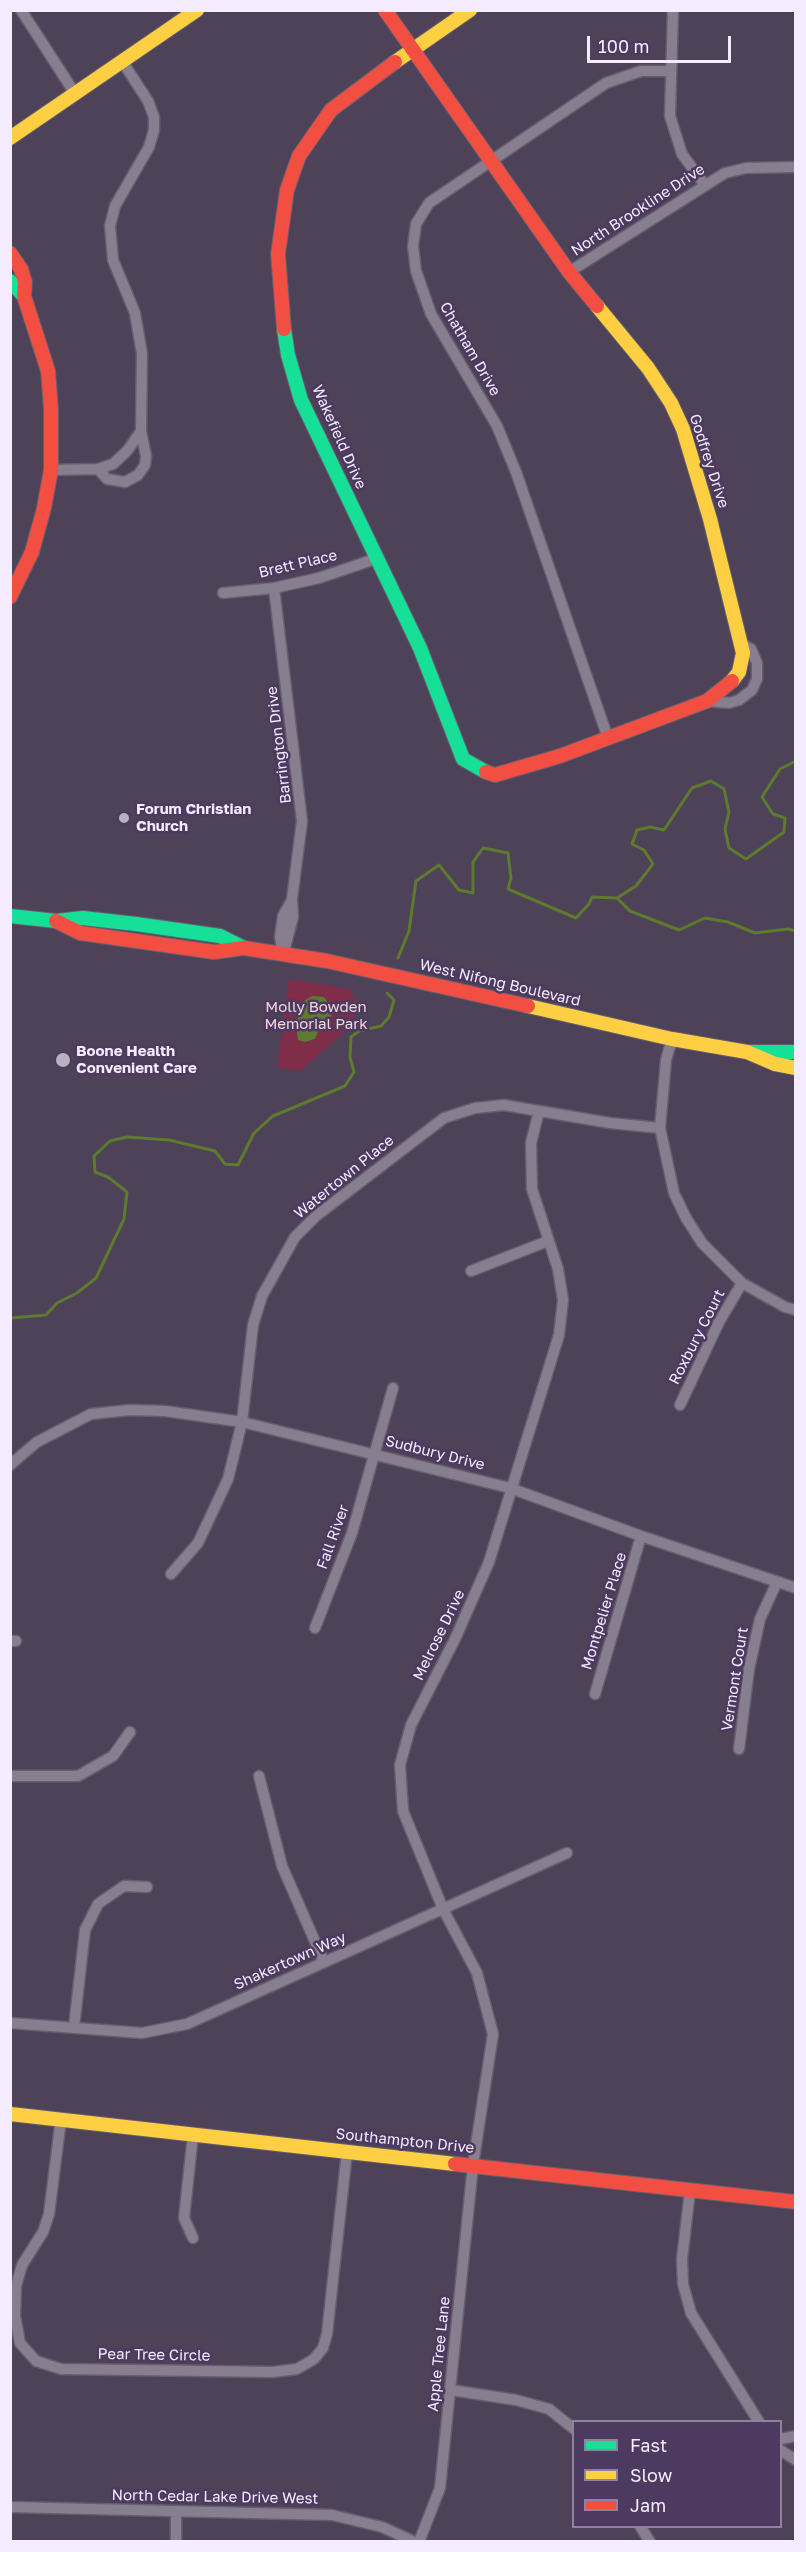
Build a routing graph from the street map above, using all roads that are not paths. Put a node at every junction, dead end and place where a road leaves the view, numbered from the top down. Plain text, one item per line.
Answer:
1 (21, 10) edge
2 (385, 10) edge
3 (470, 10) edge
4 (673, 10) edge
5 (188, 13) edge
6 (414, 49) junction
7 (122, 61) junction
8 (670, 71) junction
9 (74, 92) junction
10 (12, 139) edge
11 (491, 161) junction
12 (795, 167) edge
13 (704, 184) junction
14 (10, 253) edge
15 (569, 272) junction
16 (10, 281) edge
17 (24, 296) junction
18 (141, 431) junction
19 (98, 469) junction
20 (51, 470) junction
21 (378, 558) junction
22 (274, 588) junction
23 (223, 593) dead end
24 (10, 597) edge
25 (742, 644) junction
26 (707, 701) junction
27 (608, 738) junction
28 (463, 759) joint
29 (10, 916) edge
30 (56, 921) junction
31 (190, 932) junction
32 (133, 941) junction
33 (244, 948) junction
34 (284, 955) junction
35 (672, 1039) junction
36 (795, 1052) edge
37 (747, 1053) junction
38 (795, 1068) edge
39 (539, 1111) junction
40 (660, 1128) junction
41 (548, 1241) junction
42 (471, 1271) dead end
43 (742, 1282) junction
44 (795, 1310) edge
45 (393, 1388) dead end
46 (680, 1405) dead end
47 (242, 1422) junction
48 (376, 1454) junction
49 (10, 1465) edge
50 (510, 1488) junction
51 (641, 1536) junction
52 (171, 1574) dead end
53 (777, 1582) junction
54 (795, 1588) edge
55 (315, 1628) dead end
56 (595, 1694) dead end
57 (130, 1732) dead end
58 (739, 1749) dead end
59 (10, 1776) edge
60 (259, 1776) dead end
61 (567, 1853) dead end
62 (147, 1887) dead end
63 (443, 1909) junction
64 (324, 1962) junction
65 (10, 2023) edge
66 (74, 2027) junction
67 (10, 2115) edge
68 (61, 2120) junction
69 (193, 2135) junction
70 (347, 2152) junction
71 (473, 2165) junction
72 (690, 2191) junction
73 (795, 2202) edge
74 (193, 2238) dead end
75 (451, 2390) junction
76 (758, 2420) edge
77 (572, 2428) edge
78 (782, 2451) edge
79 (795, 2460) edge
80 (10, 2507) edge
81 (176, 2511) junction
82 (641, 2528) edge
83 (176, 2541) edge
84 (417, 2541) edge
85 (650, 2541) edge

1 - 9 street
2 - 6 street, Godfrey Drive
3 - 6 street, Wakefield Drive
4 - 8 street
5 - 7 street
6 - 11 street, Godfrey Drive
6 - 21 street, Wakefield Drive
7 - 9 street
7 - 18 street
8 - 11 street, Chatham Drive
8 - 13 street
9 - 10 street
11 - 15 street, Godfrey Drive
11 - 27 street, Chatham Drive
12 - 13 street, North Brookline Drive
13 - 15 street, North Brookline Drive
14 - 17 street
15 - 25 street, Godfrey Drive
16 - 17 street
17 - 20 street
18 - 19 street
18 - 19 street
19 - 20 street
20 - 24 street
21 - 22 street, Brett Place
21 - 28 street, Wakefield Drive
22 - 23 street, Brett Place
22 - 34 street, Barrington Drive
25 - 26 street, Godfrey Drive
25 - 26 street
26 - 27 street, Godfrey Drive
27 - 28 street, Godfrey Drive
29 - 30 street, West Nifong Boulevard
30 - 31 street, West Nifong Boulevard
30 - 32 street, West Nifong Boulevard
31 - 32 street
31 - 33 street, West Nifong Boulevard
32 - 33 street, West Nifong Boulevard
33 - 34 street, West Nifong Boulevard
34 - 35 street, West Nifong Boulevard
35 - 37 street, West Nifong Boulevard
35 - 40 street
36 - 37 street, West Nifong Boulevard
37 - 38 street, West Nifong Boulevard
39 - 40 street, Watertown Place
39 - 41 street, Melrose Drive
39 - 47 street, Watertown Place
40 - 43 street
41 - 42 street
41 - 50 street, Melrose Drive
43 - 44 street
43 - 46 street, Roxbury Court
45 - 48 street, Fall River
47 - 48 street, Sudbury Drive
47 - 49 street, Sudbury Drive
47 - 52 street, Watertown Place
48 - 50 street, Sudbury Drive
48 - 55 street, Fall River
50 - 51 street, Sudbury Drive
50 - 63 street, Melrose Drive
51 - 53 street, Sudbury Drive
51 - 56 street, Montpelier Place
53 - 54 street, Sudbury Drive
53 - 58 street, Vermont Court
57 - 59 street
60 - 64 street
61 - 63 street, Shakertown Way
62 - 66 street
63 - 64 street, Shakertown Way
63 - 71 street, Melrose Drive
64 - 66 street, Shakertown Way
65 - 66 street, Shakertown Way
67 - 68 street, Southampton Drive
68 - 69 street, Southampton Drive
68 - 70 street, Pear Tree Circle
69 - 70 street, Southampton Drive
69 - 74 street
70 - 71 street, Southampton Drive
71 - 72 street, Southampton Drive
71 - 75 street, Apple Tree Lane
72 - 73 street, Southampton Drive
72 - 76 street
75 - 77 street
75 - 84 street, Apple Tree Lane
78 - 79 street
80 - 81 street, North Cedar Lake Drive West
81 - 83 street
81 - 84 street, North Cedar Lake Drive West
82 - 85 street

